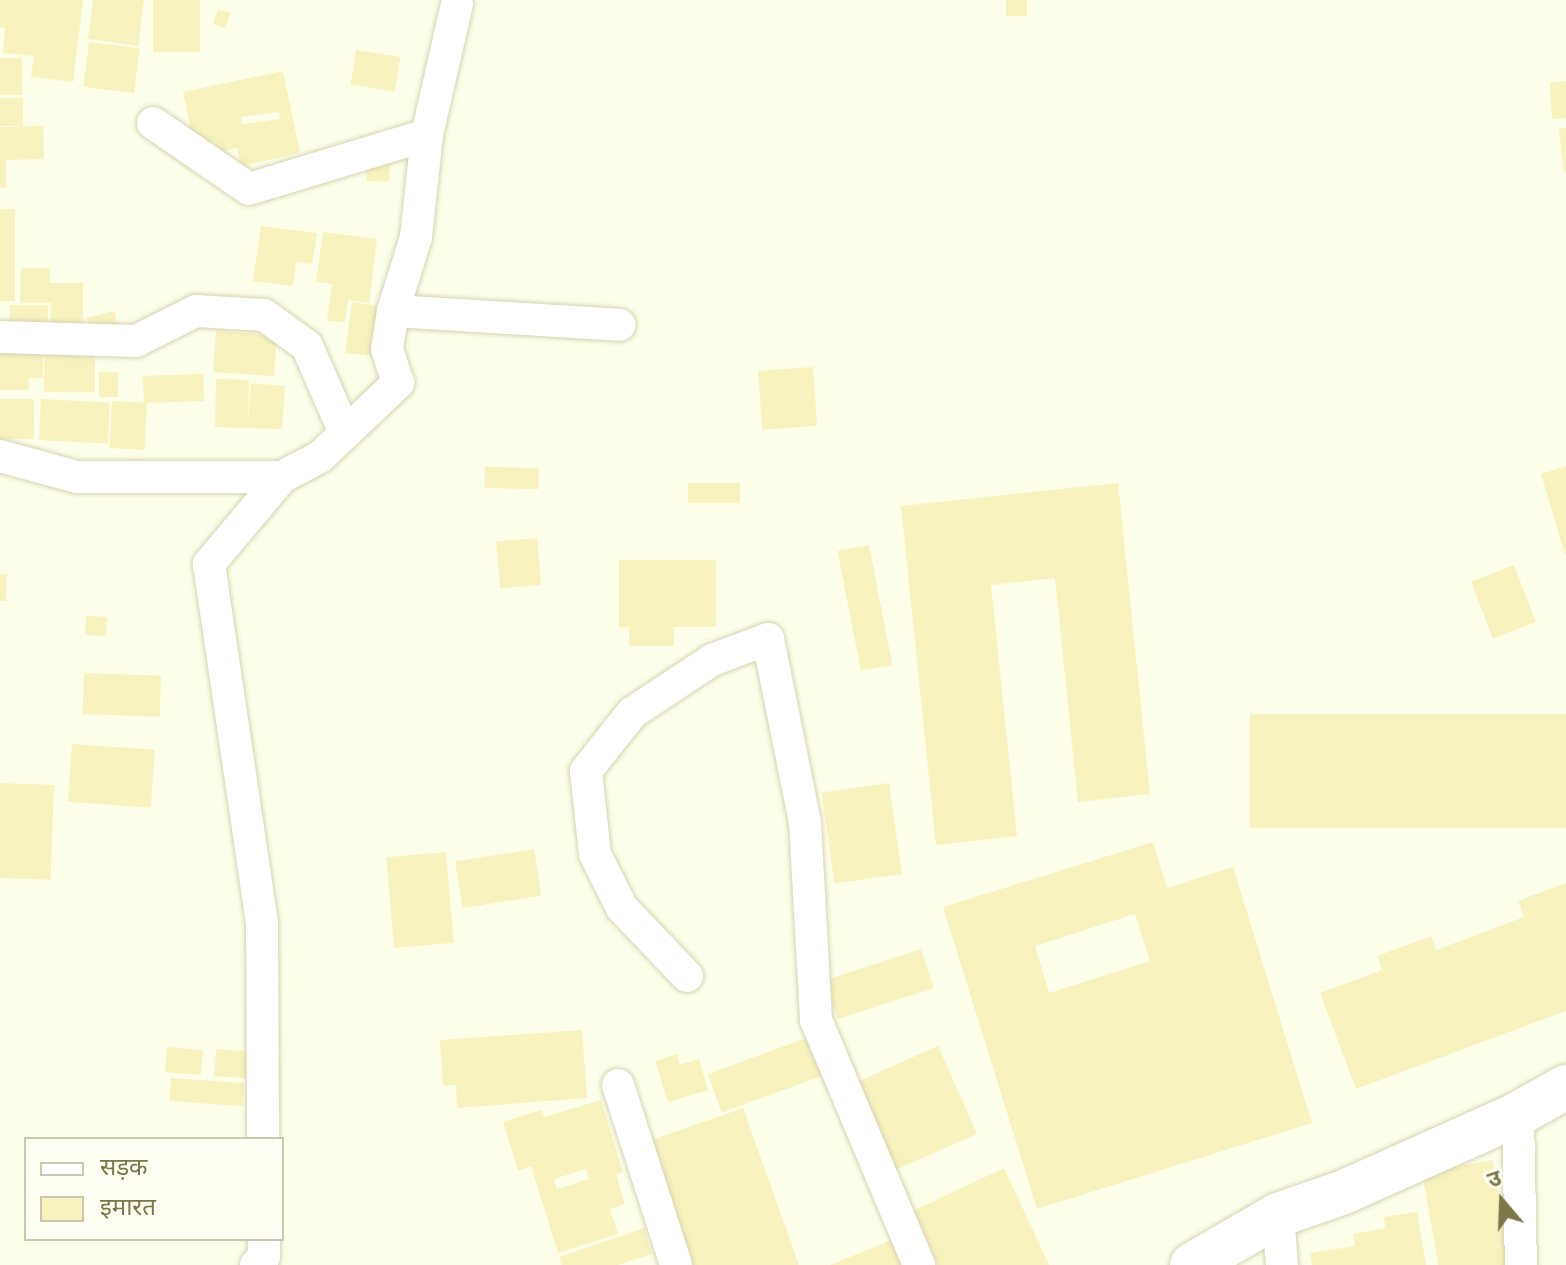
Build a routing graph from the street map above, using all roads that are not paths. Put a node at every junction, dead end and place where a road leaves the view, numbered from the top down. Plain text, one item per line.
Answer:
1 (457, 4) dead end
2 (153, 123) dead end
3 (427, 135) junction
4 (393, 311) junction
5 (620, 325) dead end
6 (0, 337) edge
7 (345, 433) junction
8 (0, 456) edge
9 (282, 477) junction
10 (687, 976) dead end
11 (618, 1085) dead end
12 (1566, 1087) edge
13 (1518, 1114) junction
14 (263, 1137) edge
15 (1278, 1215) junction
16 (264, 1241) edge
17 (256, 1265) edge
18 (676, 1265) edge
19 (919, 1265) edge
20 (1192, 1265) edge
21 (1282, 1265) edge
22 (1521, 1265) edge

1 - 3 street
2 - 3 street
3 - 4 street
4 - 5 street
4 - 7 street
6 - 7 street
7 - 9 street
8 - 9 street
9 - 14 street
10 - 19 street
11 - 18 street
12 - 13 street
13 - 15 street
13 - 22 street
15 - 20 street
15 - 21 street
16 - 17 street

